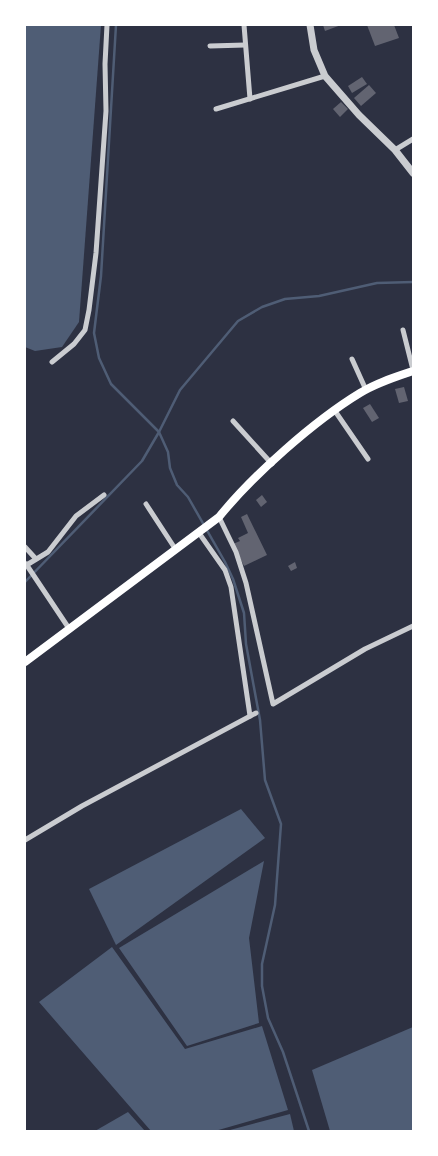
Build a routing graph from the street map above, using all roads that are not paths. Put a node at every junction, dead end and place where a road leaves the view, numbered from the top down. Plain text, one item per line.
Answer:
1 (108, 25) edge
2 (244, 25) edge
3 (310, 25) edge
4 (245, 45) junction
5 (210, 46) dead end
6 (325, 76) junction
7 (250, 99) junction
8 (216, 109) dead end
9 (413, 139) edge
10 (394, 150) junction
11 (413, 173) edge
12 (403, 330) dead end
13 (352, 358) dead end
14 (52, 362) dead end
15 (413, 370) edge
16 (366, 390) junction
17 (335, 411) junction
18 (233, 420) dead end
19 (368, 459) dead end
20 (272, 464) junction
21 (104, 495) dead end
22 (146, 504) dead end
23 (219, 517) junction
24 (202, 530) junction
25 (25, 547) edge
26 (176, 550) junction
27 (36, 559) junction
28 (26, 565) edge
29 (413, 626) edge
30 (70, 630) junction
31 (25, 662) edge
32 (256, 712) dead end
33 (250, 716) junction
34 (25, 840) edge

1 - 14 street
2 - 4 street
3 - 6 street
4 - 5 street
4 - 7 street
6 - 7 street
6 - 10 street
7 - 8 street
9 - 10 street
10 - 11 street
12 - 15 street
13 - 16 street
15 - 16 main road
16 - 17 main road
17 - 19 street
17 - 20 main road
18 - 20 street
20 - 23 main road
21 - 27 street
22 - 26 street
23 - 24 main road
23 - 29 street
24 - 26 main road
24 - 33 street
25 - 27 street
26 - 30 main road
27 - 28 street
28 - 30 street
30 - 31 main road
32 - 33 street
33 - 34 street

